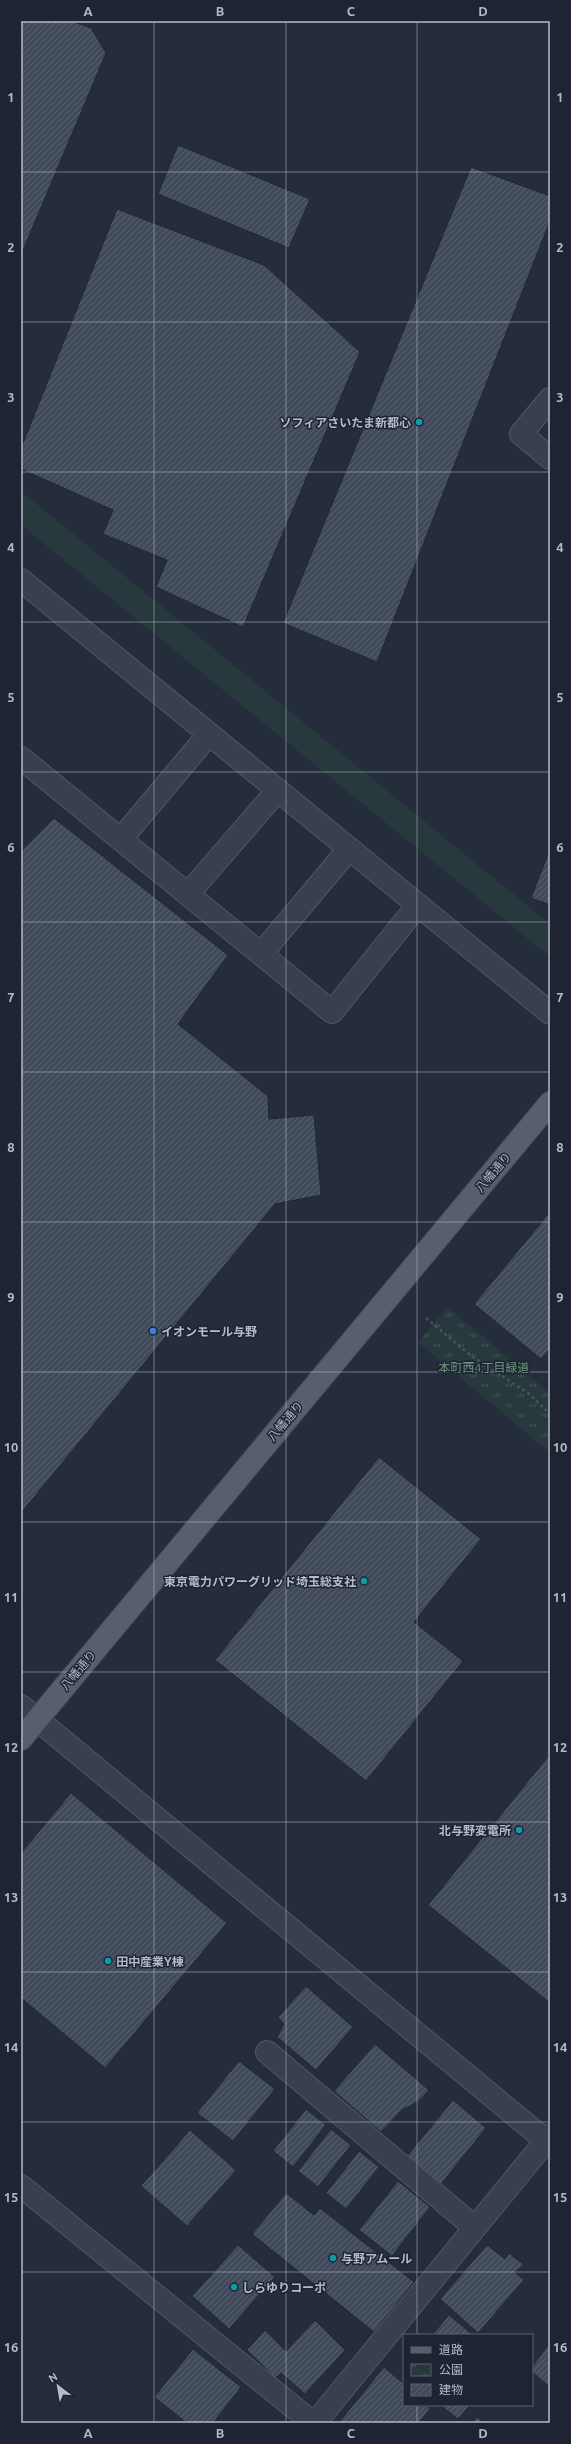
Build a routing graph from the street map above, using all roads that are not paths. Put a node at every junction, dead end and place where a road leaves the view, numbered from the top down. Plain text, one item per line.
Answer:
1 (550, 399) edge
2 (550, 458) edge
3 (21, 580) edge
4 (209, 734) junction
5 (21, 758) edge
6 (278, 790) junction
7 (121, 840) junction
8 (349, 849) junction
9 (188, 894) junction
10 (418, 905) junction
11 (261, 954) junction
12 (550, 1013) edge
13 (550, 1103) edge
14 (29, 1713) edge
15 (21, 1739) edge
16 (267, 2052) dead end
17 (549, 2141) edge
18 (21, 2186) edge
19 (474, 2227) junction
20 (314, 2423) edge

1 - 2 street
3 - 4 street
4 - 6 street
4 - 7 street
5 - 7 street
6 - 8 street
6 - 9 street
7 - 9 street
8 - 10 street
8 - 11 street
9 - 11 street
10 - 11 street
10 - 12 street
13 - 14 main road, 八幡通り
14 - 15 main road, 八幡通り
14 - 17 street
16 - 19 street
17 - 19 street
18 - 20 street
19 - 20 street

